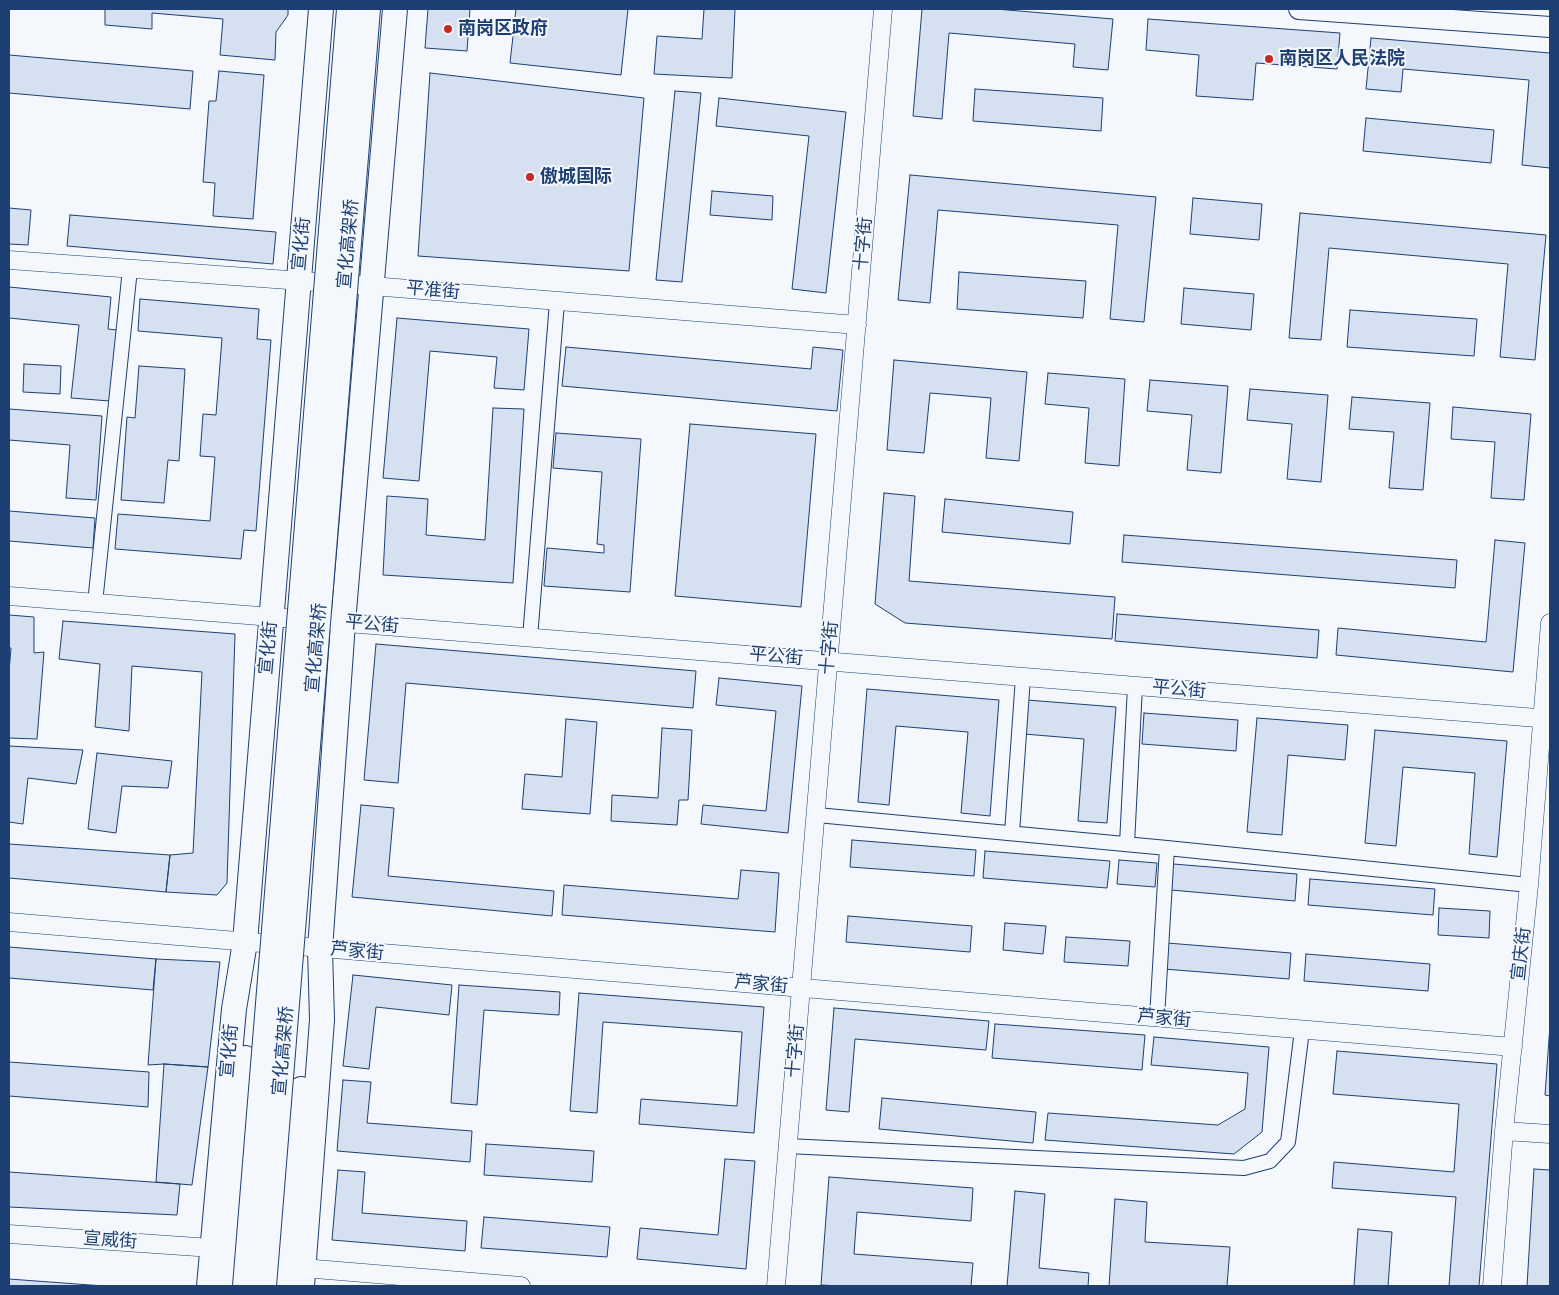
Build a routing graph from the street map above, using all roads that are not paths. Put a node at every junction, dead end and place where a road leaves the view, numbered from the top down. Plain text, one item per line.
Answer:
1 (321, 9) edge
2 (349, 9) edge
3 (368, 9) edge
4 (395, 9) edge
5 (883, 9) edge
6 (1298, 9) edge
7 (1550, 27) edge
8 (9, 260) edge
9 (130, 269) junction
10 (300, 280) junction
11 (372, 286) junction
12 (557, 302) junction
13 (858, 325) junction
14 (9, 596) edge
15 (95, 603) junction
16 (272, 617) junction
17 (343, 623) junction
18 (1550, 623) edge
19 (530, 638) junction
20 (829, 662) junction
21 (1023, 677) junction
22 (1135, 686) junction
23 (1547, 719) edge
24 (817, 815) junction
25 (1012, 833) junction
26 (1126, 844) junction
27 (1167, 848) junction
28 (1529, 885) junction
29 (9, 922) edge
30 (245, 942) junction
31 (320, 949) junction
32 (801, 989) junction
33 (1157, 1018) junction
34 (1302, 1030) junction
35 (1513, 1047) junction
36 (1504, 1131) junction
37 (1550, 1134) edge
38 (787, 1146) junction
39 (9, 1234) edge
40 (212, 1248) junction
41 (303, 1277) edge
42 (209, 1286) edge
43 (228, 1286) edge
44 (245, 1286) edge
45 (264, 1286) edge
46 (283, 1286) edge
47 (521, 1286) edge
48 (776, 1286) edge
49 (1492, 1286) edge

1 - 10 highway, 宣化街
2 - 44 highway, 宣化高架桥, bridge
3 - 45 highway, 宣化高架桥, bridge
4 - 11 highway
5 - 13 street, 十字街
6 - 7 main road
8 - 9 street, 平准街
9 - 10 street, 平准街
9 - 15 street
10 - 11 street, 平准街
10 - 16 highway, 宣化街
11 - 12 street, 平准街
11 - 17 highway
12 - 13 street, 平准街
12 - 19 street
13 - 20 street, 十字街
14 - 15 street, 平公街
15 - 16 street, 平公街
16 - 17 street, 平公街
16 - 30 highway, 宣化街
17 - 19 street, 平公街
17 - 31 highway
18 - 23 street, 宣庆街
19 - 20 street, 平公街
20 - 21 street, 平公街
20 - 24 street, 十字街
21 - 22 street, 平公街
21 - 25 street
22 - 23 street, 平公街
22 - 26 street
23 - 28 street, 宣庆街
24 - 25 street
24 - 32 street, 十字街
25 - 26 street
26 - 27 street
27 - 28 street
27 - 33 street
28 - 35 street, 宣庆街
29 - 30 street, 芦家街
30 - 31 street, 芦家街
30 - 40 highway, 宣化街
30 - 43 highway
31 - 32 street, 芦家街
31 - 41 highway
31 - 46 highway
32 - 33 street, 芦家街
32 - 38 street, 十字街
33 - 34 street, 芦家街
34 - 35 street, 芦家街
34 - 38 street
35 - 36 street, 宣庆街
36 - 37 street
36 - 49 street, 宣庆街
38 - 48 street, 十字街
39 - 40 street, 宣威街
40 - 42 highway, 宣化街
41 - 47 street

